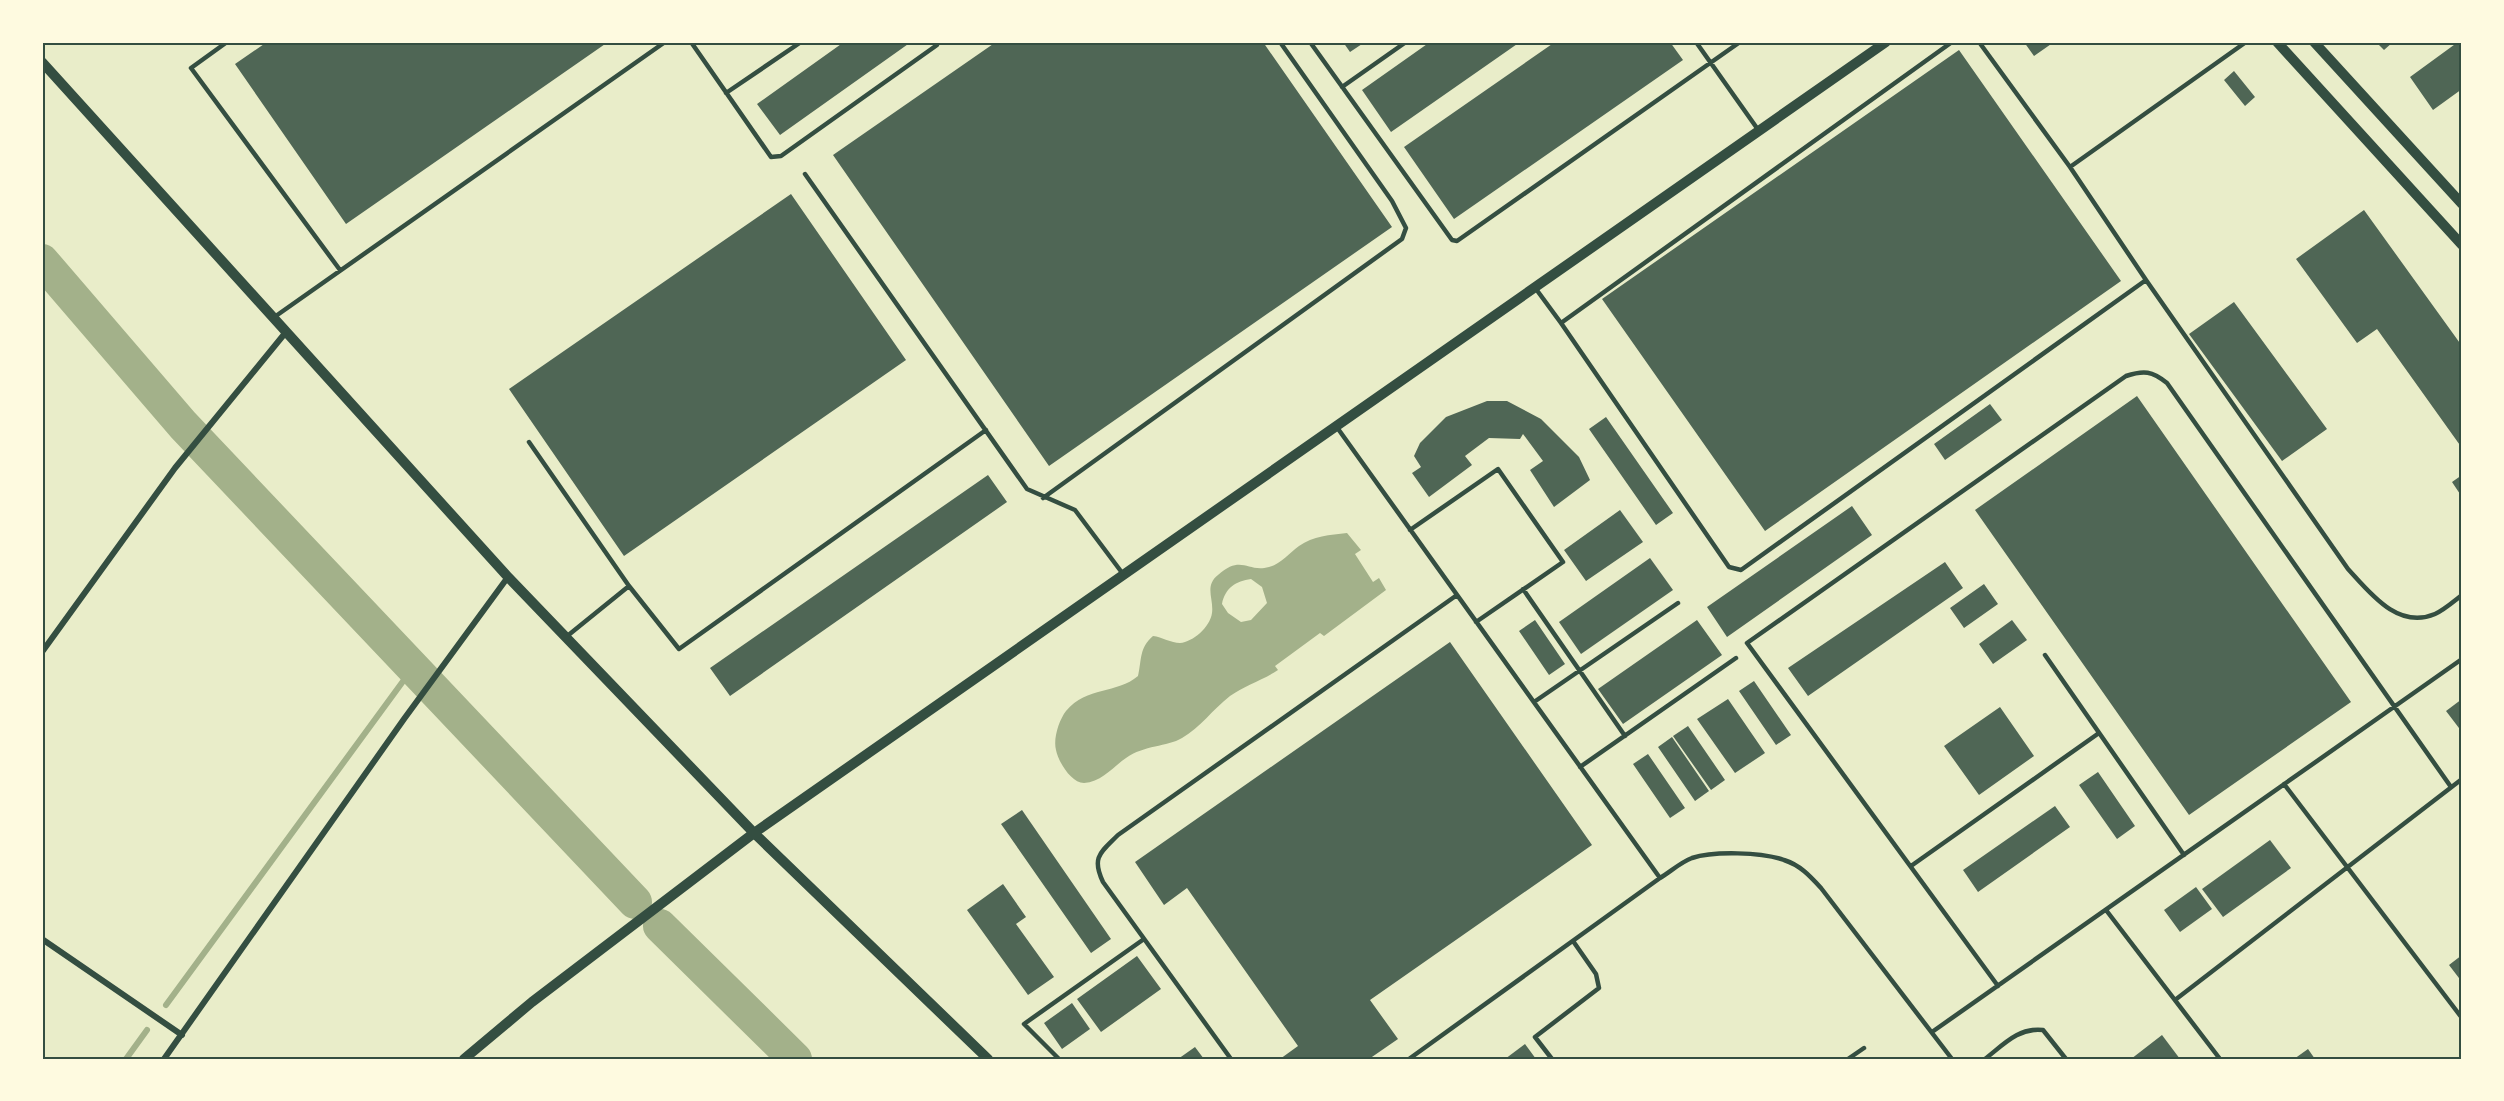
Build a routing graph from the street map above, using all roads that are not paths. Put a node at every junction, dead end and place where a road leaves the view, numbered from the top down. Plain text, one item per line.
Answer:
1 (227, 42) edge
2 (665, 42) edge
3 (691, 42) edge
4 (801, 42) edge
5 (938, 42) edge
6 (1280, 42) edge
7 (1310, 42) edge
8 (1406, 42) edge
9 (1696, 42) edge
10 (1740, 42) edge
11 (1886, 42) edge
12 (1952, 42) edge
13 (1979, 42) edge
14 (2246, 42) edge
15 (2277, 42) edge
16 (2314, 42) edge
17 (42, 62) edge
18 (1711, 63) junction
19 (1342, 87) junction
20 (726, 93) junction
21 (1759, 130) junction
22 (2070, 167) junction
23 (805, 174) dead end
24 (2462, 204) edge
25 (2462, 244) edge
26 (340, 270) junction
27 (2146, 280) junction
28 (1535, 287) junction
29 (273, 318) junction
30 (1561, 323) junction
31 (286, 332) junction
32 (1336, 426) junction
33 (987, 430) junction
34 (529, 442) dead end
35 (1043, 498) junction
36 (1410, 530) junction
37 (1123, 574) junction
38 (508, 577) junction
39 (628, 586) junction
40 (1523, 589) junction
41 (1457, 595) junction
42 (2462, 596) edge
43 (1678, 603) dead end
44 (1476, 622) junction
45 (566, 637) junction
46 (42, 652) edge
47 (2045, 655) dead end
48 (1736, 658) dead end
49 (2462, 659) edge
50 (1579, 671) junction
51 (1534, 702) junction
52 (2393, 707) junction
53 (2099, 733) junction
54 (1625, 736) junction
55 (1580, 767) junction
56 (2462, 779) edge
57 (2284, 784) junction
58 (2451, 787) junction
59 (754, 832) junction
60 (2184, 855) junction
61 (1911, 866) junction
62 (2347, 868) junction
63 (1660, 878) junction
64 (2106, 910) junction
65 (42, 939) edge
66 (1144, 939) junction
67 (1574, 941) junction
68 (1998, 986) junction
69 (2175, 1000) junction
70 (2462, 1018) edge
71 (1932, 1032) junction
72 (182, 1035) junction
73 (1864, 1048) dead end
74 (164, 1059) edge
75 (464, 1059) edge
76 (988, 1059) edge
77 (1059, 1059) edge
78 (1231, 1059) edge
79 (1409, 1059) edge
80 (1552, 1059) edge
81 (1848, 1059) edge
82 (1952, 1059) edge
83 (1985, 1059) edge
84 (2066, 1059) edge
85 (2220, 1059) edge

1 - 26 lane
2 - 26 lane
3 - 20 lane
4 - 20 lane
5 - 20 lane
6 - 35 lane
7 - 19 lane
8 - 19 lane
9 - 18 lane
10 - 18 lane
11 - 21 street
12 - 30 lane
13 - 22 lane
14 - 22 lane
15 - 25 street
16 - 24 street
17 - 29 street
18 - 19 lane
18 - 21 lane
21 - 28 street
22 - 27 lane
23 - 33 lane
26 - 29 lane
27 - 30 lane
27 - 42 lane
28 - 30 lane
28 - 32 street
29 - 31 street
31 - 38 street
31 - 46 street
32 - 36 lane
32 - 37 street
33 - 35 lane
33 - 39 lane
34 - 39 lane
35 - 37 lane
36 - 40 lane
36 - 41 lane
37 - 59 street
38 - 45 street
38 - 72 street
39 - 45 lane
40 - 44 lane
40 - 50 lane
41 - 44 lane
41 - 66 lane
43 - 50 lane
44 - 51 lane
45 - 59 street
47 - 53 lane
48 - 54 lane
49 - 52 lane
50 - 51 lane
50 - 54 lane
51 - 55 lane
52 - 57 lane
52 - 58 lane
52 - 61 lane
53 - 60 lane
53 - 61 lane
54 - 55 lane
55 - 63 lane
56 - 58 lane
57 - 60 lane
57 - 62 lane
58 - 62 lane
59 - 75 street
59 - 76 street
60 - 64 lane
61 - 68 lane
62 - 69 lane
62 - 70 lane
63 - 67 lane
63 - 71 lane
64 - 68 lane
64 - 69 lane
65 - 72 street
66 - 77 lane
66 - 78 lane
67 - 79 lane
67 - 80 lane
68 - 71 lane
69 - 85 lane
71 - 82 lane
72 - 74 street
73 - 81 lane
83 - 84 lane

